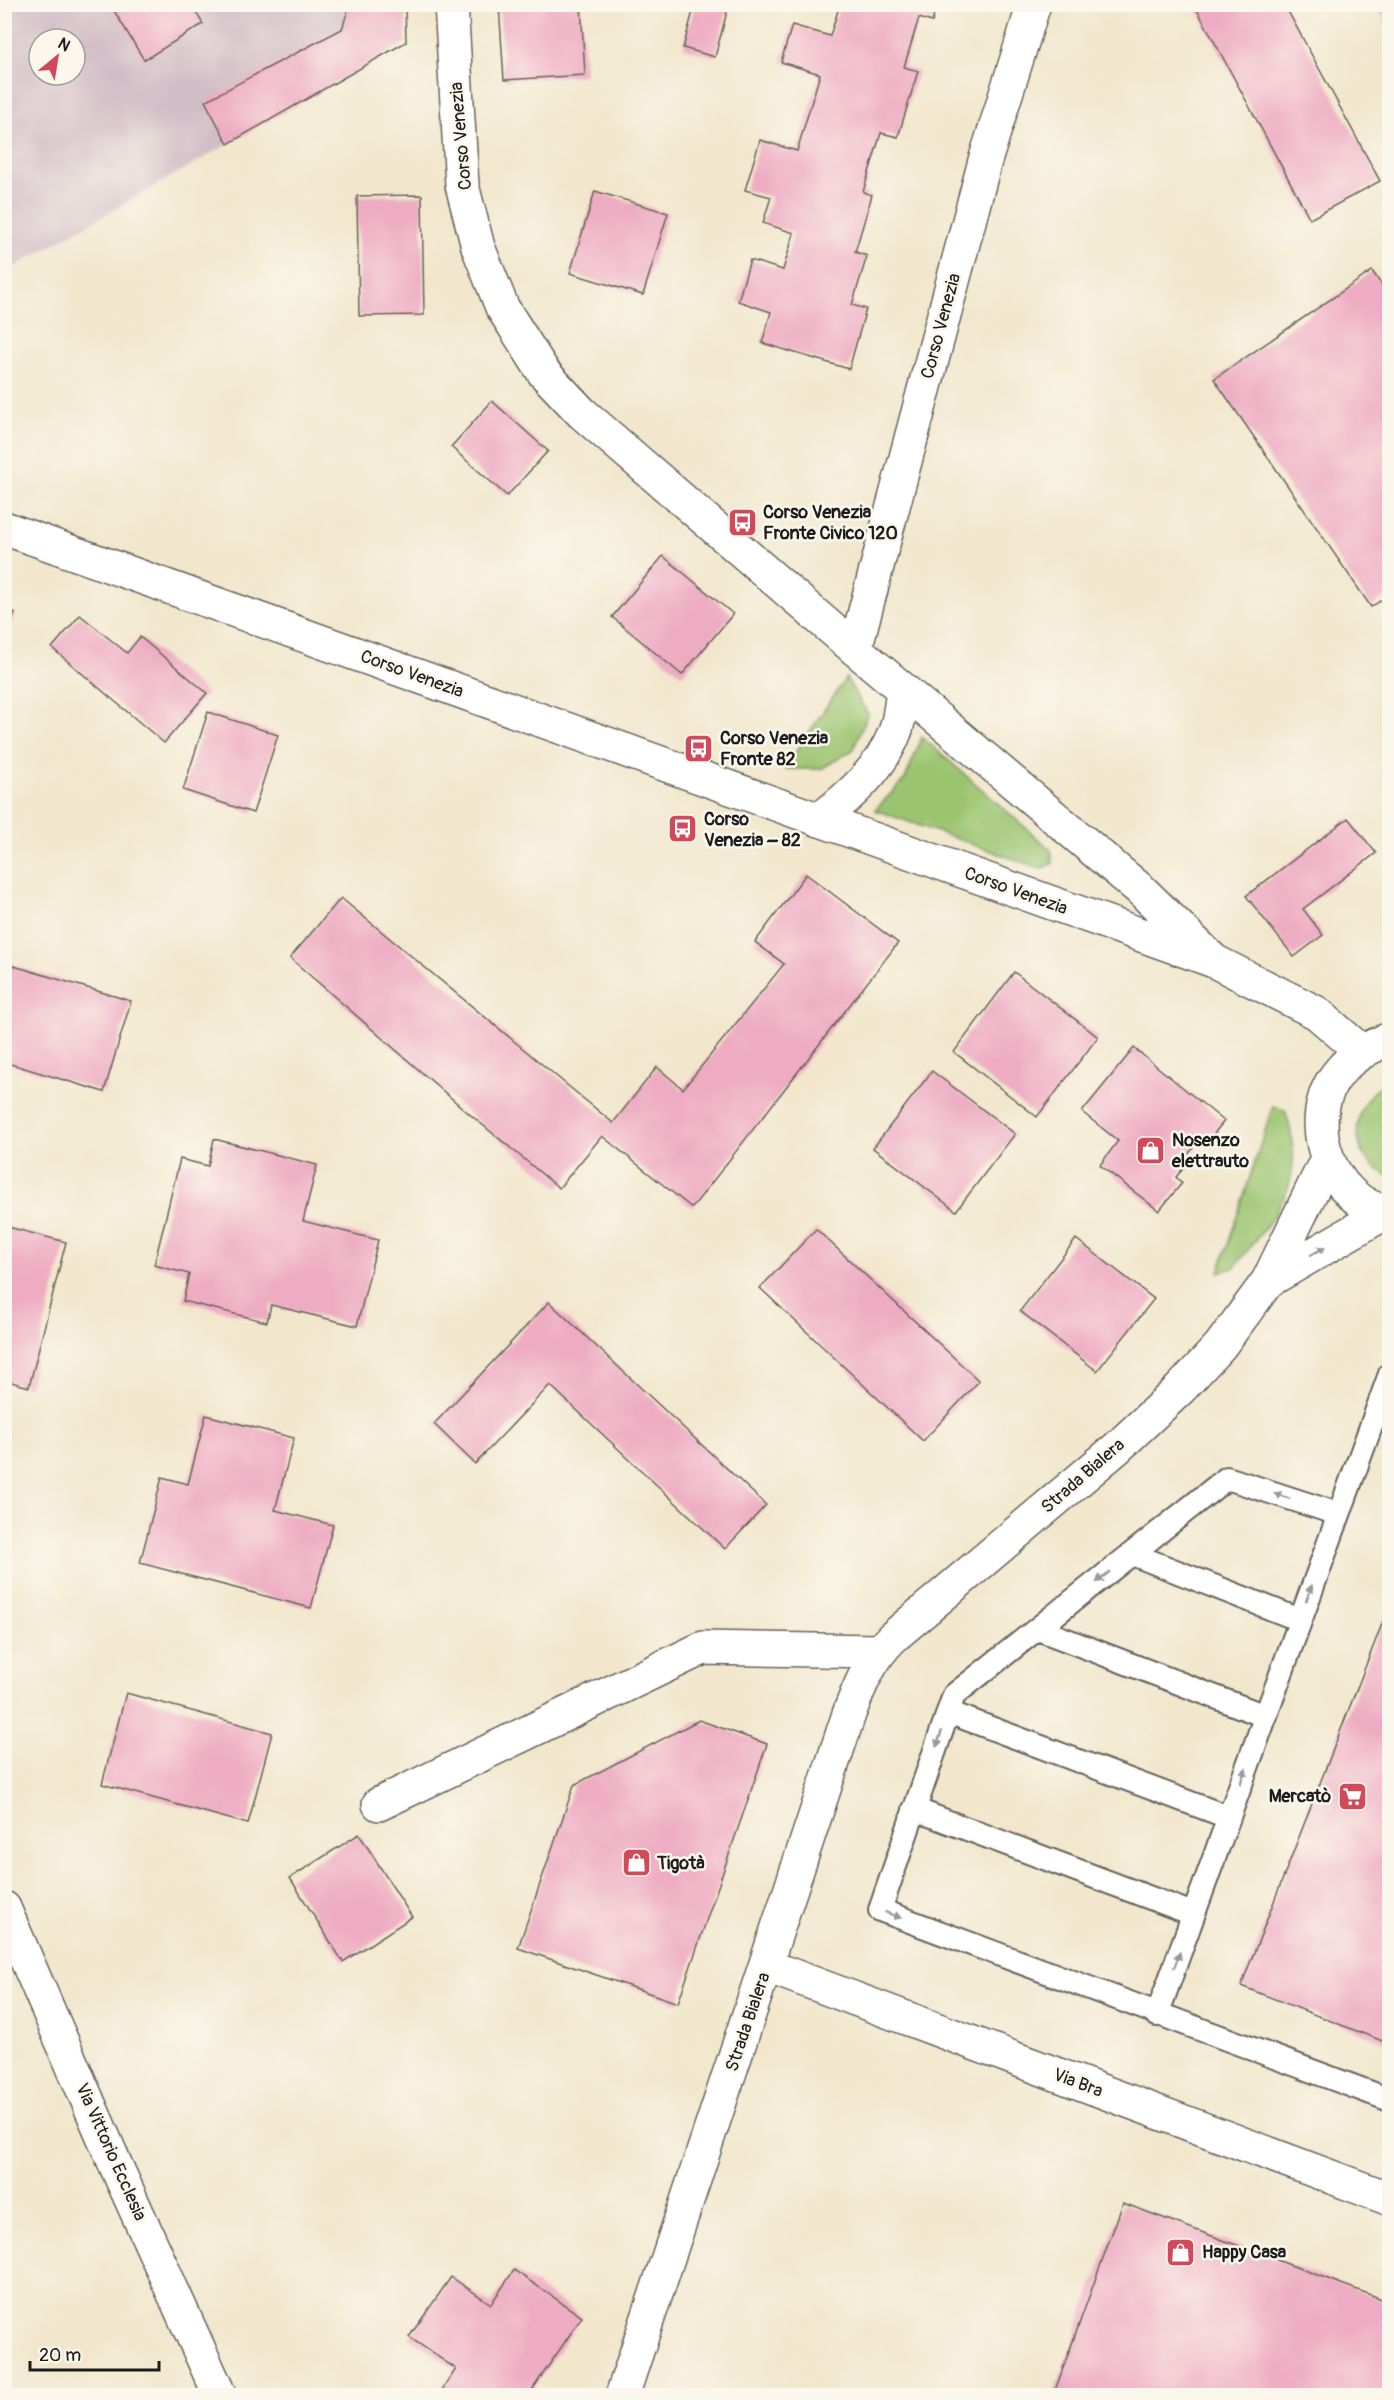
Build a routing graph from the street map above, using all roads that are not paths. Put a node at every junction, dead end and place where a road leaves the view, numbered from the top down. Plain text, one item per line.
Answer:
1 (451, 4) edge
2 (1034, 4) edge
3 (4, 528) edge
4 (855, 649) junction
5 (903, 690) junction
6 (819, 820) junction
7 (1214, 961) junction
8 (1375, 1045) edge
9 (1327, 1159) junction
10 (1388, 1213) edge
11 (1268, 1281) junction
12 (1389, 1374) edge
13 (1338, 1514) junction
14 (1132, 1554) junction
15 (1300, 1620) junction
16 (1038, 1629) junction
17 (879, 1651) junction
18 (948, 1712) junction
19 (1264, 1716) junction
20 (379, 1804) dead end
21 (914, 1809) junction
22 (1228, 1817) junction
23 (4, 1908) edge
24 (1193, 1914) junction
25 (13, 1950) edge
26 (767, 1966) junction
27 (1157, 2015) junction
28 (1389, 2100) edge
29 (1389, 2199) edge
30 (220, 2396) edge
31 (622, 2396) edge

1 - 4 street, Corso Venezia
2 - 4 street, Corso Venezia
3 - 6 street, Corso Venezia
4 - 5 street, Corso Venezia
5 - 6 street
5 - 7 street, Corso Venezia
6 - 7 street, Corso Venezia
7 - 8 street, Corso Venezia
8 - 9 street
9 - 10 street
9 - 11 street, Strada Bialera
11 -> 10 street, Strada Bialera
11 - 17 street, Strada Bialera
12 - 13 lane
13 -> 14 lane
15 -> 13 lane
14 - 15 lane
14 -> 16 lane
15 - 19 lane
16 - 18 lane
16 - 19 lane
17 - 20 street
17 - 26 street, Strada Bialera
18 -> 21 lane
18 - 22 lane
22 -> 19 lane
21 - 24 lane
21 -> 27 lane
22 - 24 lane
23 - 25 street, Via Vittorio Ecclesia
27 -> 24 lane
25 - 30 street, Via Vittorio Ecclesia
26 - 29 street, Via Bra
26 - 31 street, Strada Bialera
27 - 28 lane

